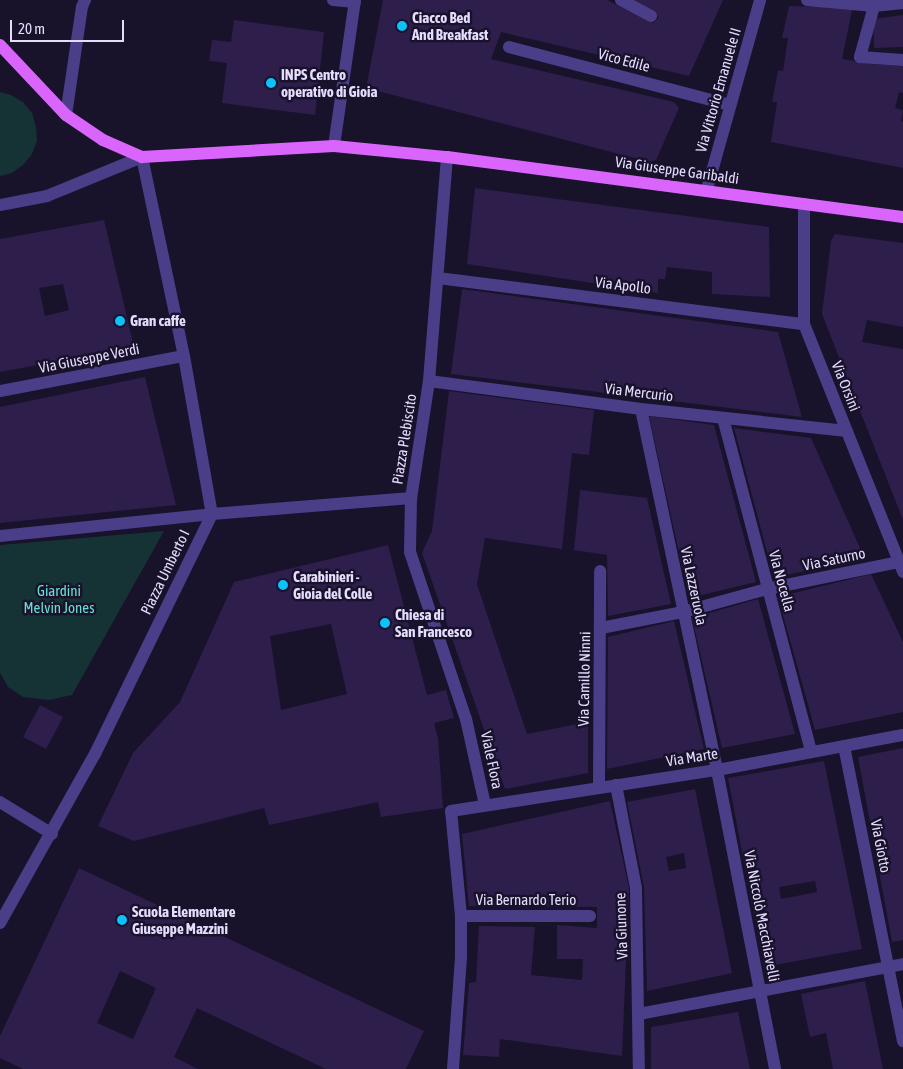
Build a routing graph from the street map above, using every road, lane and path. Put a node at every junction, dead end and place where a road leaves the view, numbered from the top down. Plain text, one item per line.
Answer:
1 (85, 0) edge
2 (333, 0) edge
3 (621, 0) edge
4 (760, 0) edge
5 (806, 0) edge
6 (355, 1) edge
7 (903, 3) edge
8 (874, 6) junction
9 (651, 16) dead end
10 (0, 45) edge
11 (509, 47) dead end
12 (903, 60) edge
13 (730, 105) junction
14 (66, 115) junction
15 (334, 146) junction
16 (142, 157) junction
17 (447, 157) junction
18 (707, 190) junction
19 (804, 204) junction
20 (0, 205) edge
21 (903, 217) edge
22 (438, 278) junction
23 (804, 324) junction
24 (184, 356) junction
25 (429, 382) junction
26 (0, 391) edge
27 (642, 409) junction
28 (723, 418) junction
29 (847, 431) junction
30 (411, 498) junction
31 (212, 514) junction
32 (0, 536) edge
33 (901, 567) edge
34 (600, 571) dead end
35 (767, 589) junction
36 (683, 612) junction
37 (601, 628) junction
38 (903, 735) edge
39 (844, 746) junction
40 (812, 751) junction
41 (717, 770) junction
42 (616, 785) junction
43 (599, 788) junction
44 (0, 802) edge
45 (485, 805) junction
46 (52, 834) junction
47 (462, 916) junction
48 (590, 916) dead end
49 (0, 923) edge
50 (903, 964) edge
51 (888, 967) junction
52 (760, 992) junction
53 (639, 1014) junction
54 (903, 1040) edge
55 (453, 1069) edge
56 (640, 1069) edge
57 (775, 1069) edge

1 - 14 street
2 - 6 street
3 - 9 street
4 - 13 street, Via Vittorio Emanuele II
5 - 8 street
6 - 15 street
7 - 8 street
8 - 12 street
10 - 14 main road
11 - 13 street, Vico Edile
13 - 18 street, Via Vittorio Emanuele II
14 - 16 main road
15 - 16 main road
15 - 17 main road
16 - 20 street
16 - 24 street
17 - 18 main road, Via Giuseppe Garibaldi
17 - 22 street, Piazza Plebiscito
18 - 19 main road, Via Giuseppe Garibaldi
19 - 21 main road, Via Giuseppe Garibaldi
19 - 23 street, Via Orsini
22 - 23 street, Via Apollo
22 - 25 street, Piazza Plebiscito
23 - 29 street, Via Orsini
24 - 26 street, Via Giuseppe Verdi
24 - 31 street
25 - 27 street, Via Mercurio
25 - 30 street, Piazza Plebiscito
27 - 28 street, Via Mercurio
27 - 36 street, Via Lazzeruola
28 - 29 street, Via Mercurio
28 - 35 street, Via Nocella
29 - 33 street, Via Orsini
30 - 31 street, Piazza Plebiscito
30 - 45 street, Viale Flora
31 - 32 street, Piazza Umberto I
31 - 46 street, Piazza Umberto I
33 - 35 street, Via Saturno
34 - 37 street, Via Camillo Ninni
35 - 36 street, Via Saturno
35 - 40 street, Via Nocella
36 - 37 street, Via Saturno
36 - 41 street, Via Lazzeruola
37 - 43 street, Via Camillo Ninni
38 - 39 street, Via Marte
39 - 40 street, Via Marte
39 - 51 street, Via Giotto
40 - 41 street, Via Marte
41 - 42 street, Via Marte
41 - 52 street, Via Niccolò Macchiavelli
42 - 43 street, Via Marte
42 - 53 street, Via Giunone
43 - 45 street, Via Marte
44 - 46 street
45 - 47 street, Viale Flora
46 - 49 street, Piazza Umberto I
47 - 48 street, Via Bernardo Terio
47 - 55 street, Viale Flora
50 - 51 street
51 - 52 street
51 - 54 street, Via Giotto
52 - 53 street
52 - 57 street, Via Niccolò Macchiavelli
53 - 56 street, Via Giunone

